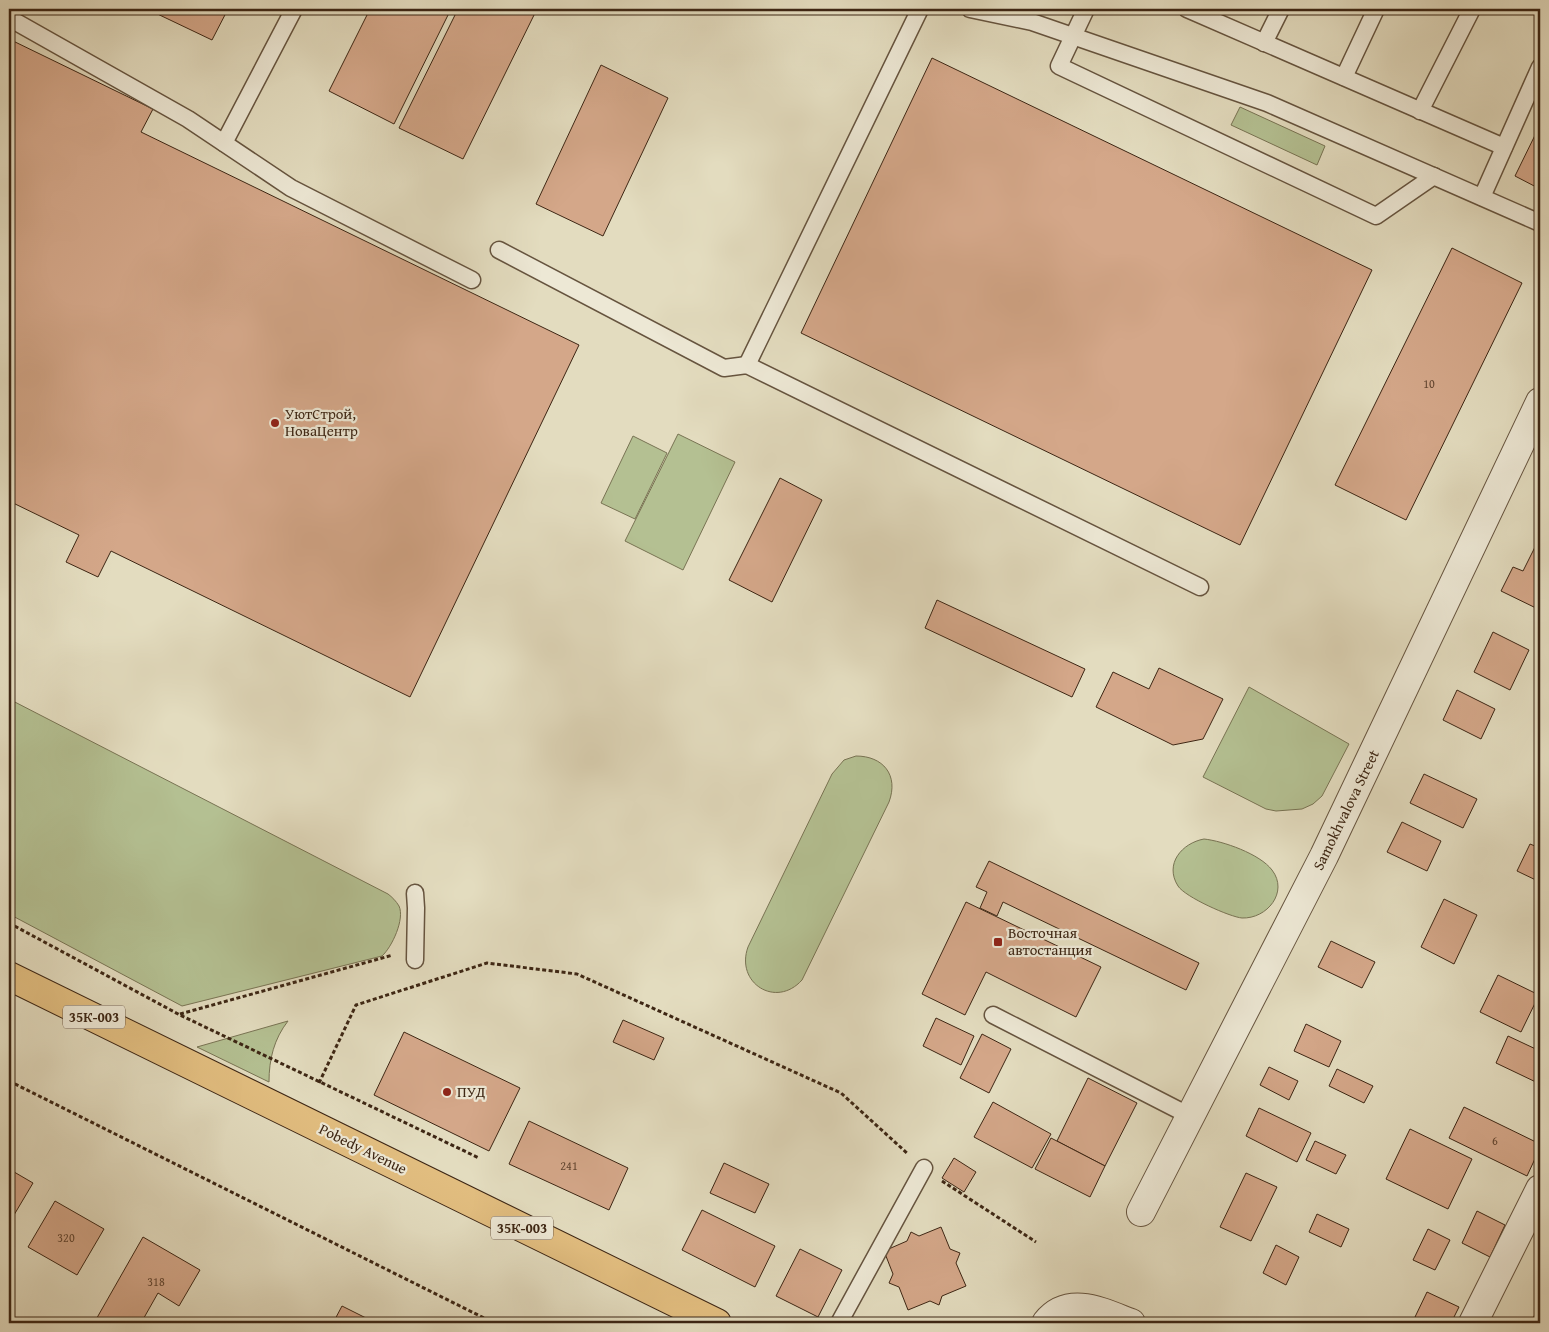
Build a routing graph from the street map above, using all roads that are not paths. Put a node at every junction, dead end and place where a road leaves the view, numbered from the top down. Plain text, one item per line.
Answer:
1 (294, 9) edge
2 (920, 9) edge
3 (970, 9) edge
4 (1086, 9) edge
5 (1187, 9) edge
6 (1281, 9) edge
7 (1376, 9) edge
8 (1472, 9) edge
9 (9, 18) edge
10 (1072, 35) junction
11 (1264, 43) junction
12 (1540, 67) edge
13 (1344, 77) junction
14 (1420, 111) junction
15 (224, 143) junction
16 (1504, 147) junction
17 (1434, 176) junction
18 (1482, 197) junction
19 (1540, 223) edge
20 (499, 250) dead end
21 (472, 280) dead end
22 (747, 365) junction
23 (1540, 402) edge
24 (1200, 587) dead end
25 (415, 893) dead end
26 (415, 954) road end
27 (9, 976) edge
28 (993, 1015) dead end
29 (1190, 1116) junction
30 (924, 1168) road end
31 (1540, 1189) edge
32 (1141, 1212) dead end
33 (717, 1323) edge
34 (839, 1323) edge
35 (1046, 1323) edge
36 (1131, 1323) edge
37 (1473, 1323) edge

1 - 15 lane
2 - 22 lane
3 - 10 lane
4 - 10 lane
5 - 11 lane
6 - 11 lane
7 - 13 lane
8 - 14 lane
9 - 15 lane
10 - 17 lane
10 - 17 lane
11 - 13 lane
12 - 16 lane
13 - 14 lane
14 - 16 lane
15 - 21 lane
16 - 18 lane
17 - 18 lane
18 - 19 lane
20 - 22 lane
22 - 24 lane
23 - 29 street, Samokhvalova Street
25 - 26 lane
27 - 33 main road, Pobedy Avenue / 35К-003
28 - 29 lane
29 - 32 street, Samokhvalova Street
30 - 34 lane
31 - 37 street
35 - 36 street

